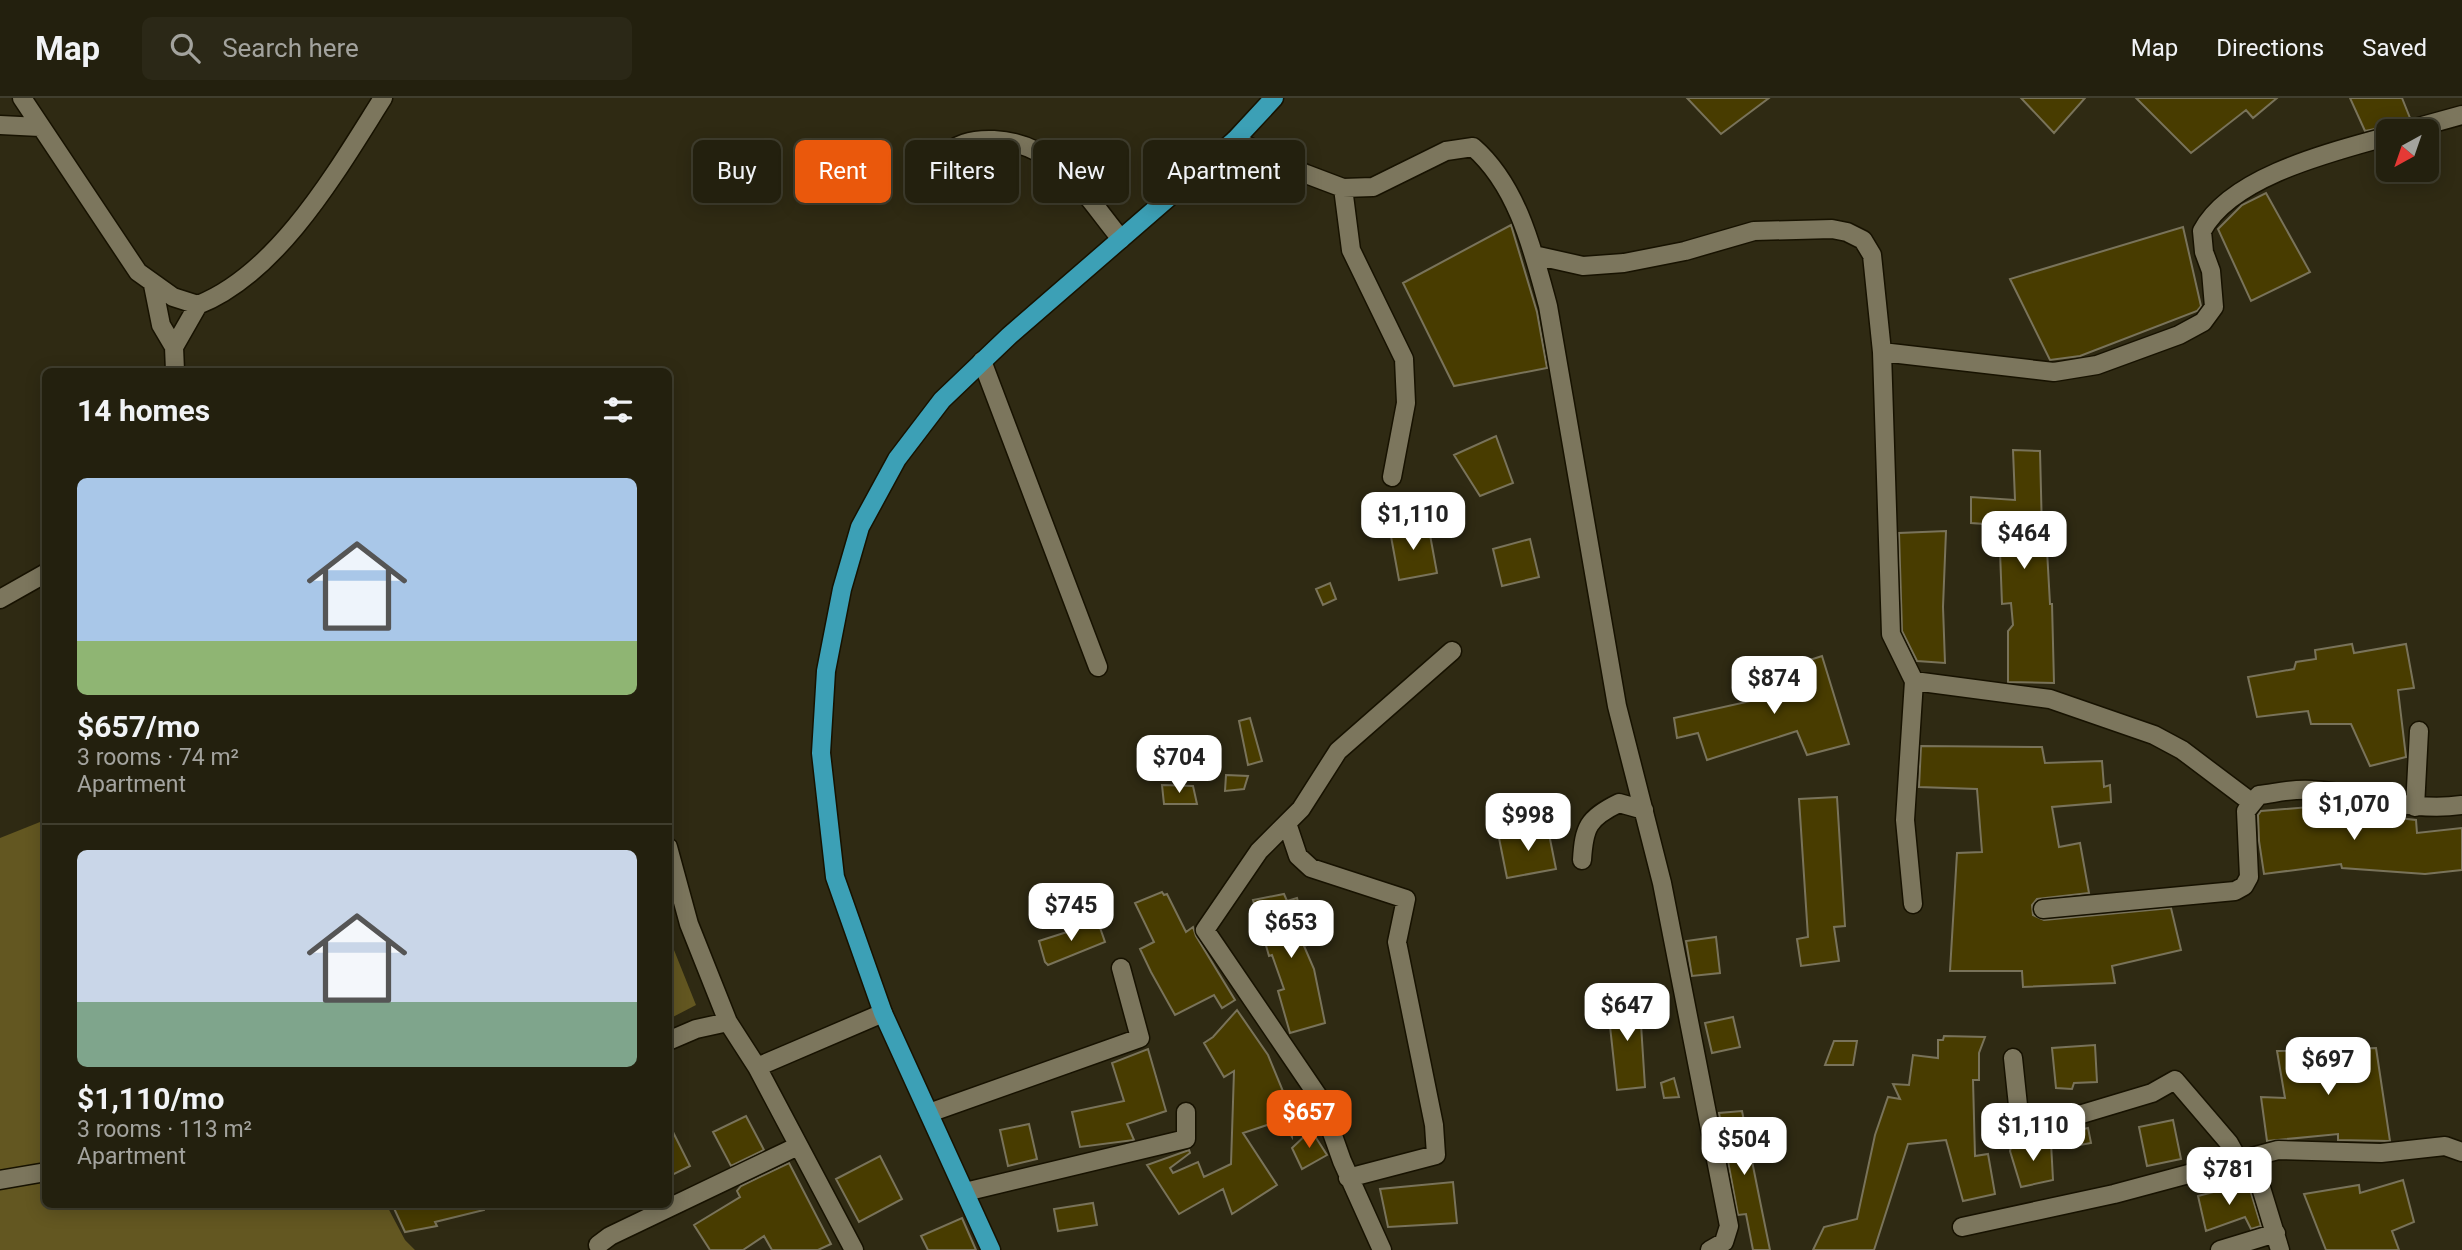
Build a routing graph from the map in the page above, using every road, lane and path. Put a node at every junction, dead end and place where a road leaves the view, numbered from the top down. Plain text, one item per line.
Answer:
1 (22, 98) edge
2 (383, 98) edge
3 (1274, 98) edge
4 (2462, 114) edge
5 (2440, 120) edge
6 (0, 125) edge
7 (40, 127) junction
8 (1235, 140) edge
9 (2376, 140) edge
10 (1019, 143) edge
11 (1305, 174) edge
12 (1343, 188) junction
13 (1162, 203) edge
14 (1121, 239) junction
15 (1534, 255) junction
16 (153, 285) junction
17 (198, 305) junction
18 (174, 346) junction
19 (1882, 352) junction
20 (982, 361) junction
21 (175, 368) edge
22 (1392, 477) dead end
23 (42, 575) edge
24 (0, 599) edge
25 (1452, 651) dead end
26 (1098, 667) dead end
27 (1914, 681) junction
28 (2419, 731) dead end
29 (2251, 802) junction
30 (2462, 805) edge
31 (2415, 807) junction
32 (1644, 810) junction
33 (1287, 823) junction
34 (1582, 860) dead end
35 (672, 862) edge
36 (1913, 904) dead end
37 (2043, 909) dead end
38 (1121, 968) dead end
39 (883, 1013) junction
40 (728, 1022) junction
41 (672, 1039) edge
42 (2013, 1058) dead end
43 (757, 1067) junction
44 (1186, 1112) dead end
45 (929, 1113) junction
46 (798, 1146) junction
47 (2462, 1152) edge
48 (2246, 1160) junction
49 (42, 1172) edge
50 (1348, 1178) junction
51 (0, 1180) edge
52 (965, 1192) junction
53 (672, 1206) edge
54 (668, 1208) edge
55 (1962, 1227) dead end
56 (2278, 1242) edge
57 (598, 1245) dead end
58 (1723, 1247) edge
59 (854, 1250) edge
60 (991, 1250) edge
61 (1382, 1250) edge
62 (2220, 1250) edge

1 - 7 street
2 - 17 street
3 - 8 main road
4 - 5 street
6 - 7 street
7 - 16 street
9 - 19 street
10 - 14 street
11 - 12 street
12 - 15 street
12 - 22 street
13 - 14 main road
14 - 20 main road
15 - 19 street
15 - 32 street
16 - 17 street
16 - 18 street
17 - 18 street
18 - 21 street
19 - 27 street
20 - 26 street
20 - 39 main road
23 - 24 street
25 - 33 street
27 - 29 street
27 - 36 street
28 - 31 street
29 - 31 street
29 - 37 street
30 - 31 street
32 - 34 street
32 - 58 street
33 - 50 street
33 - 50 street
35 - 40 street
38 - 45 street
39 - 43 street
39 - 45 main road
40 - 41 street
40 - 43 street
42 - 48 street
43 - 46 street
44 - 52 street
45 - 52 main road
46 - 53 street
46 - 59 street
47 - 48 street
48 - 55 street
48 - 56 street
49 - 51 street
50 - 61 street
52 - 60 main road
54 - 57 street
56 - 62 street

